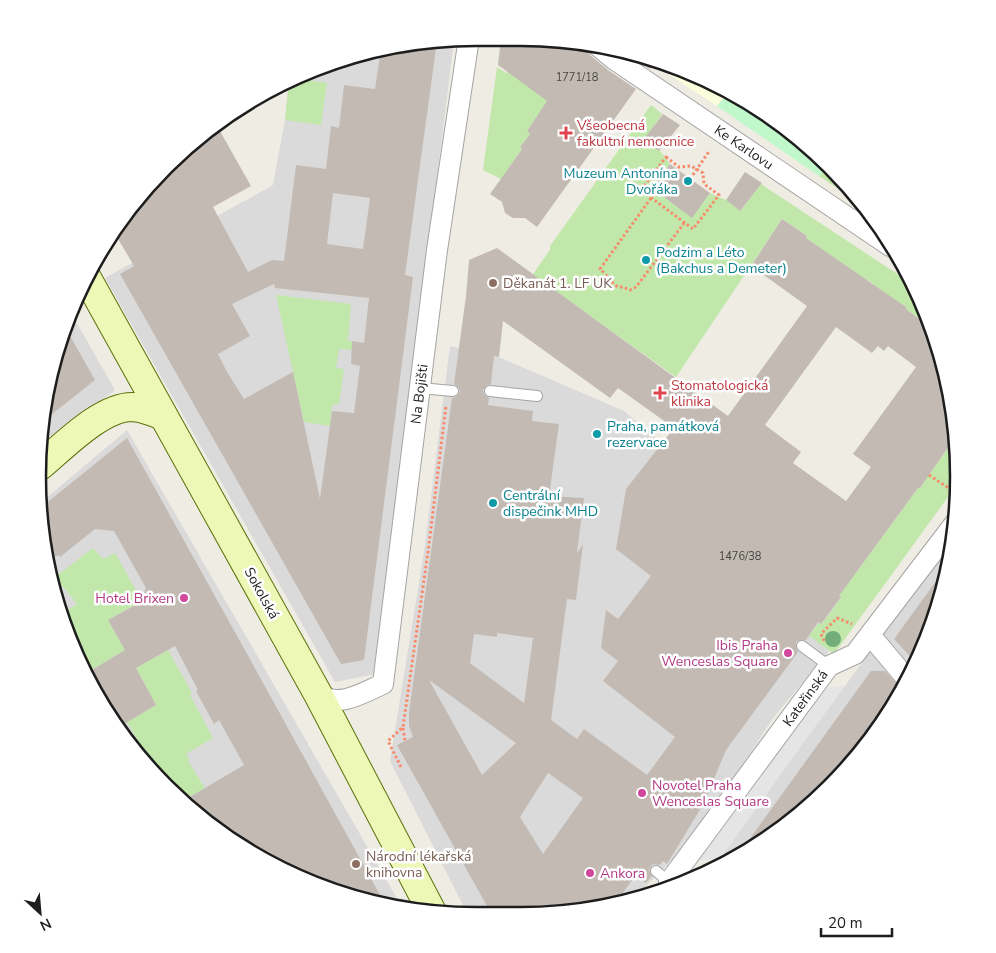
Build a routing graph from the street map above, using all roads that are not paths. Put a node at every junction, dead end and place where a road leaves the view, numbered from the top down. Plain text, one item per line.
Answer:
1 (468, 46) edge
2 (611, 57) edge
3 (877, 237) edge
4 (91, 286) edge
5 (420, 388) junction
6 (453, 391) dead end
7 (490, 391) dead end
8 (537, 396) dead end
9 (163, 416) junction
10 (47, 461) edge
11 (946, 535) edge
12 (864, 631) junction
13 (802, 646) dead end
14 (829, 666) junction
15 (902, 673) edge
16 (319, 696) junction
17 (665, 880) edge
18 (428, 904) edge

1 - 5 street, Na Bojišti
2 - 3 street, Ke Karlovu
4 - 9 main road, Sokolská
5 - 6 lane
5 - 16 street, Na Bojišti
7 - 8 lane
9 - 10 main road
9 - 16 main road, Sokolská
11 - 12 street, Kateřinská
12 - 14 street, Kateřinská
12 - 15 street
13 - 14 lane
14 - 17 street, Kateřinská
16 - 18 main road, Sokolská

